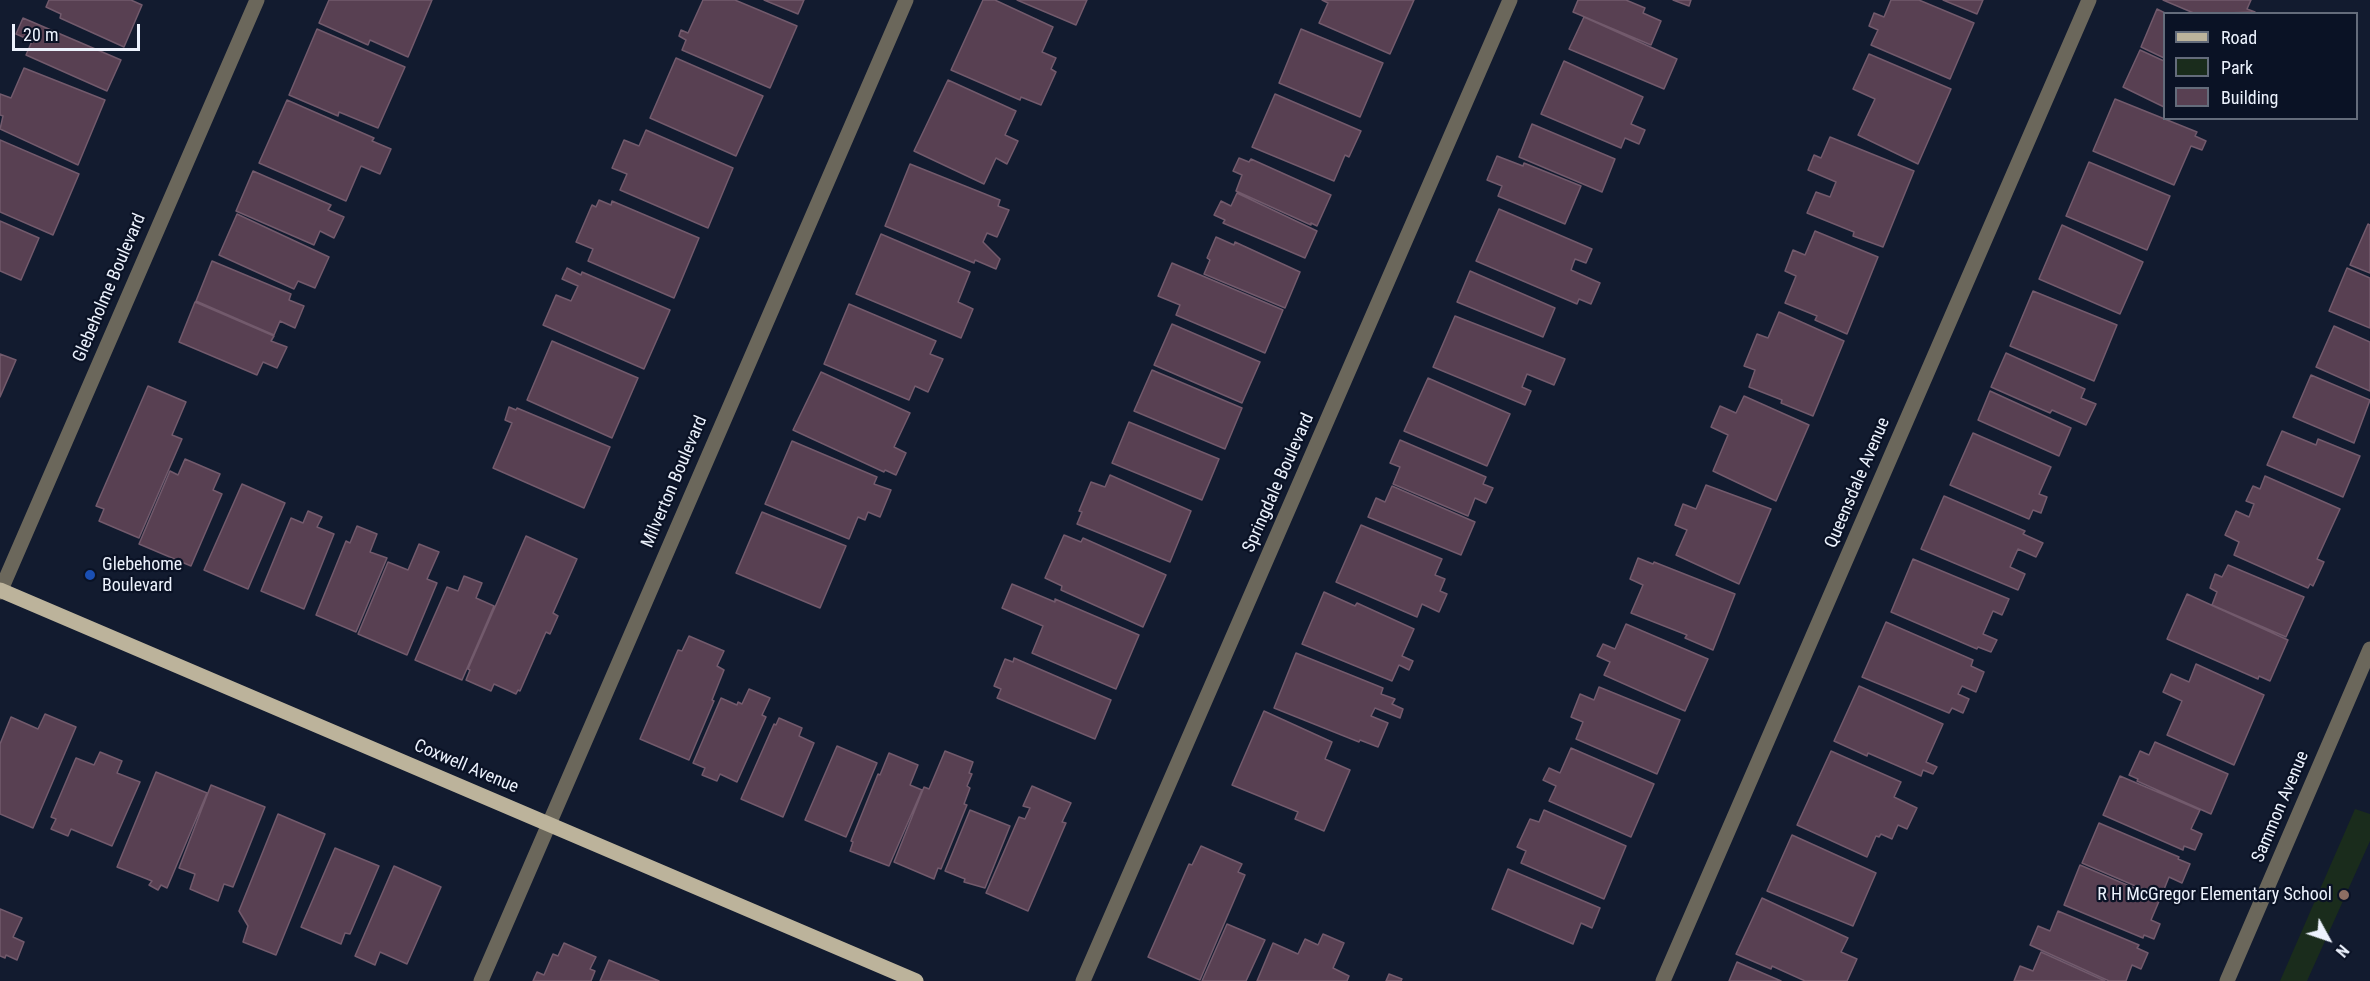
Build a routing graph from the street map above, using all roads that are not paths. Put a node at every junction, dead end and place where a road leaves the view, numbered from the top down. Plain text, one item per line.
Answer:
1 (257, 0) edge
2 (906, 0) edge
3 (1510, 0) edge
4 (2089, 0) edge
5 (0, 591) edge
6 (2370, 649) edge
7 (548, 824) junction
8 (481, 981) edge
9 (916, 981) edge
10 (1083, 981) edge
11 (1663, 981) edge
12 (2227, 981) edge

1 - 5 street, Glebeholme Boulevard
2 - 7 street, Milverton Boulevard
3 - 10 street, Springdale Boulevard
4 - 11 street, Queensdale Avenue
5 - 7 main road, Coxwell Avenue
6 - 12 street, Sammon Avenue
7 - 8 street, Milverton Boulevard
7 - 9 main road, Coxwell Avenue

